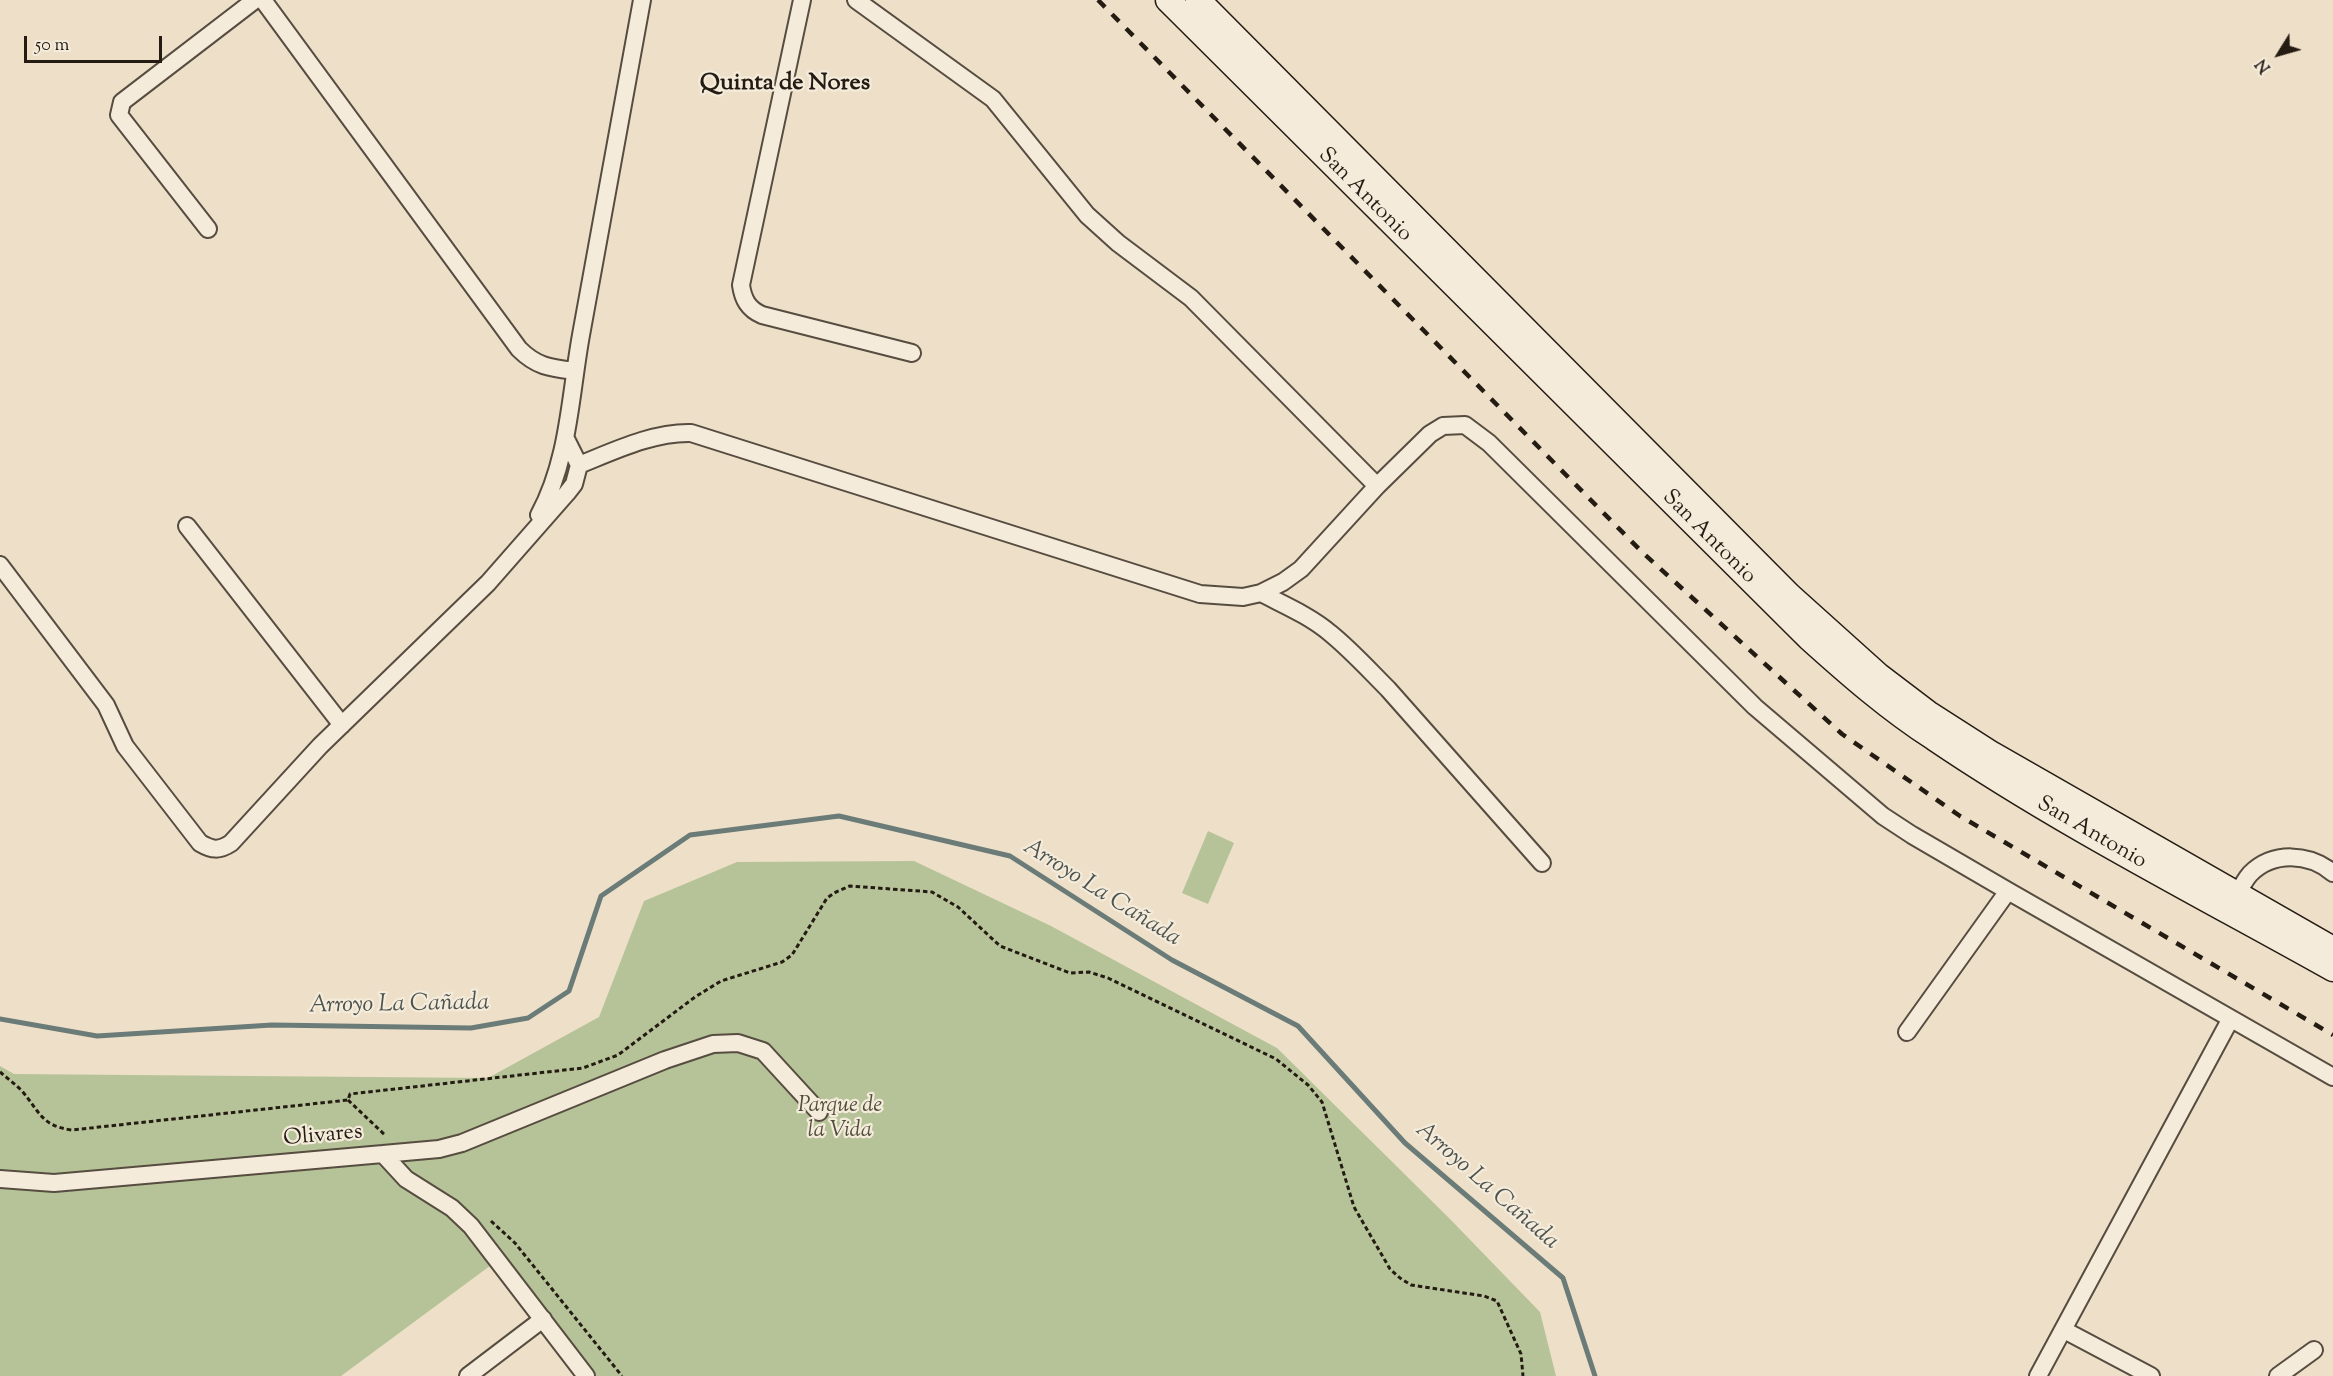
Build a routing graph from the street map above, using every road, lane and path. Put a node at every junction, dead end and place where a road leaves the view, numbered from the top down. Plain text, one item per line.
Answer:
1 (255, 0) edge
2 (263, 0) edge
3 (642, 0) edge
4 (802, 0) edge
5 (856, 0) edge
6 (1168, 0) edge
7 (1198, 0) edge
8 (208, 229) dead end
9 (912, 353) dead end
10 (575, 371) junction
11 (566, 439) junction
12 (579, 465) junction
13 (1377, 486) junction
14 (187, 525) dead end
15 (521, 545) junction
16 (0, 566) edge
17 (1261, 593) junction
18 (342, 725) junction
19 (1542, 862) dead end
20 (2329, 864) edge
21 (2008, 891) junction
22 (2233, 903) junction
23 (2332, 962) edge
24 (2230, 1020) junction
25 (1906, 1032) dead end
26 (0, 1072) edge
27 (2333, 1077) edge
28 (819, 1112) dead end
29 (383, 1154) junction
30 (0, 1179) edge
31 (543, 1319) junction
32 (2064, 1330) junction
33 (2314, 1350) dead end
34 (468, 1376) edge
35 (586, 1376) edge
36 (1523, 1376) edge
37 (2038, 1376) edge
38 (2151, 1376) edge
39 (2278, 1376) edge

1 - 8 street
2 - 10 street
3 - 10 street
4 - 9 street
5 - 13 street
6 - 22 main road, San Antonio
7 - 22 main road, San Antonio
10 - 11 street
11 - 12 street
11 - 15 street
12 - 15 street
12 - 17 street
13 - 17 street
13 - 21 street
14 - 18 street
15 - 18 street
16 - 18 street
17 - 19 street
20 - 22 street
21 - 24 street
21 - 25 street
22 - 23 main road, San Antonio
24 - 27 street
24 - 32 street
26 - 36 path
28 - 29 street
29 - 30 street, Olivares
29 - 31 street, Olivares
31 - 34 street
31 - 35 street, Olivares
32 - 37 street
32 - 38 street
33 - 39 street

